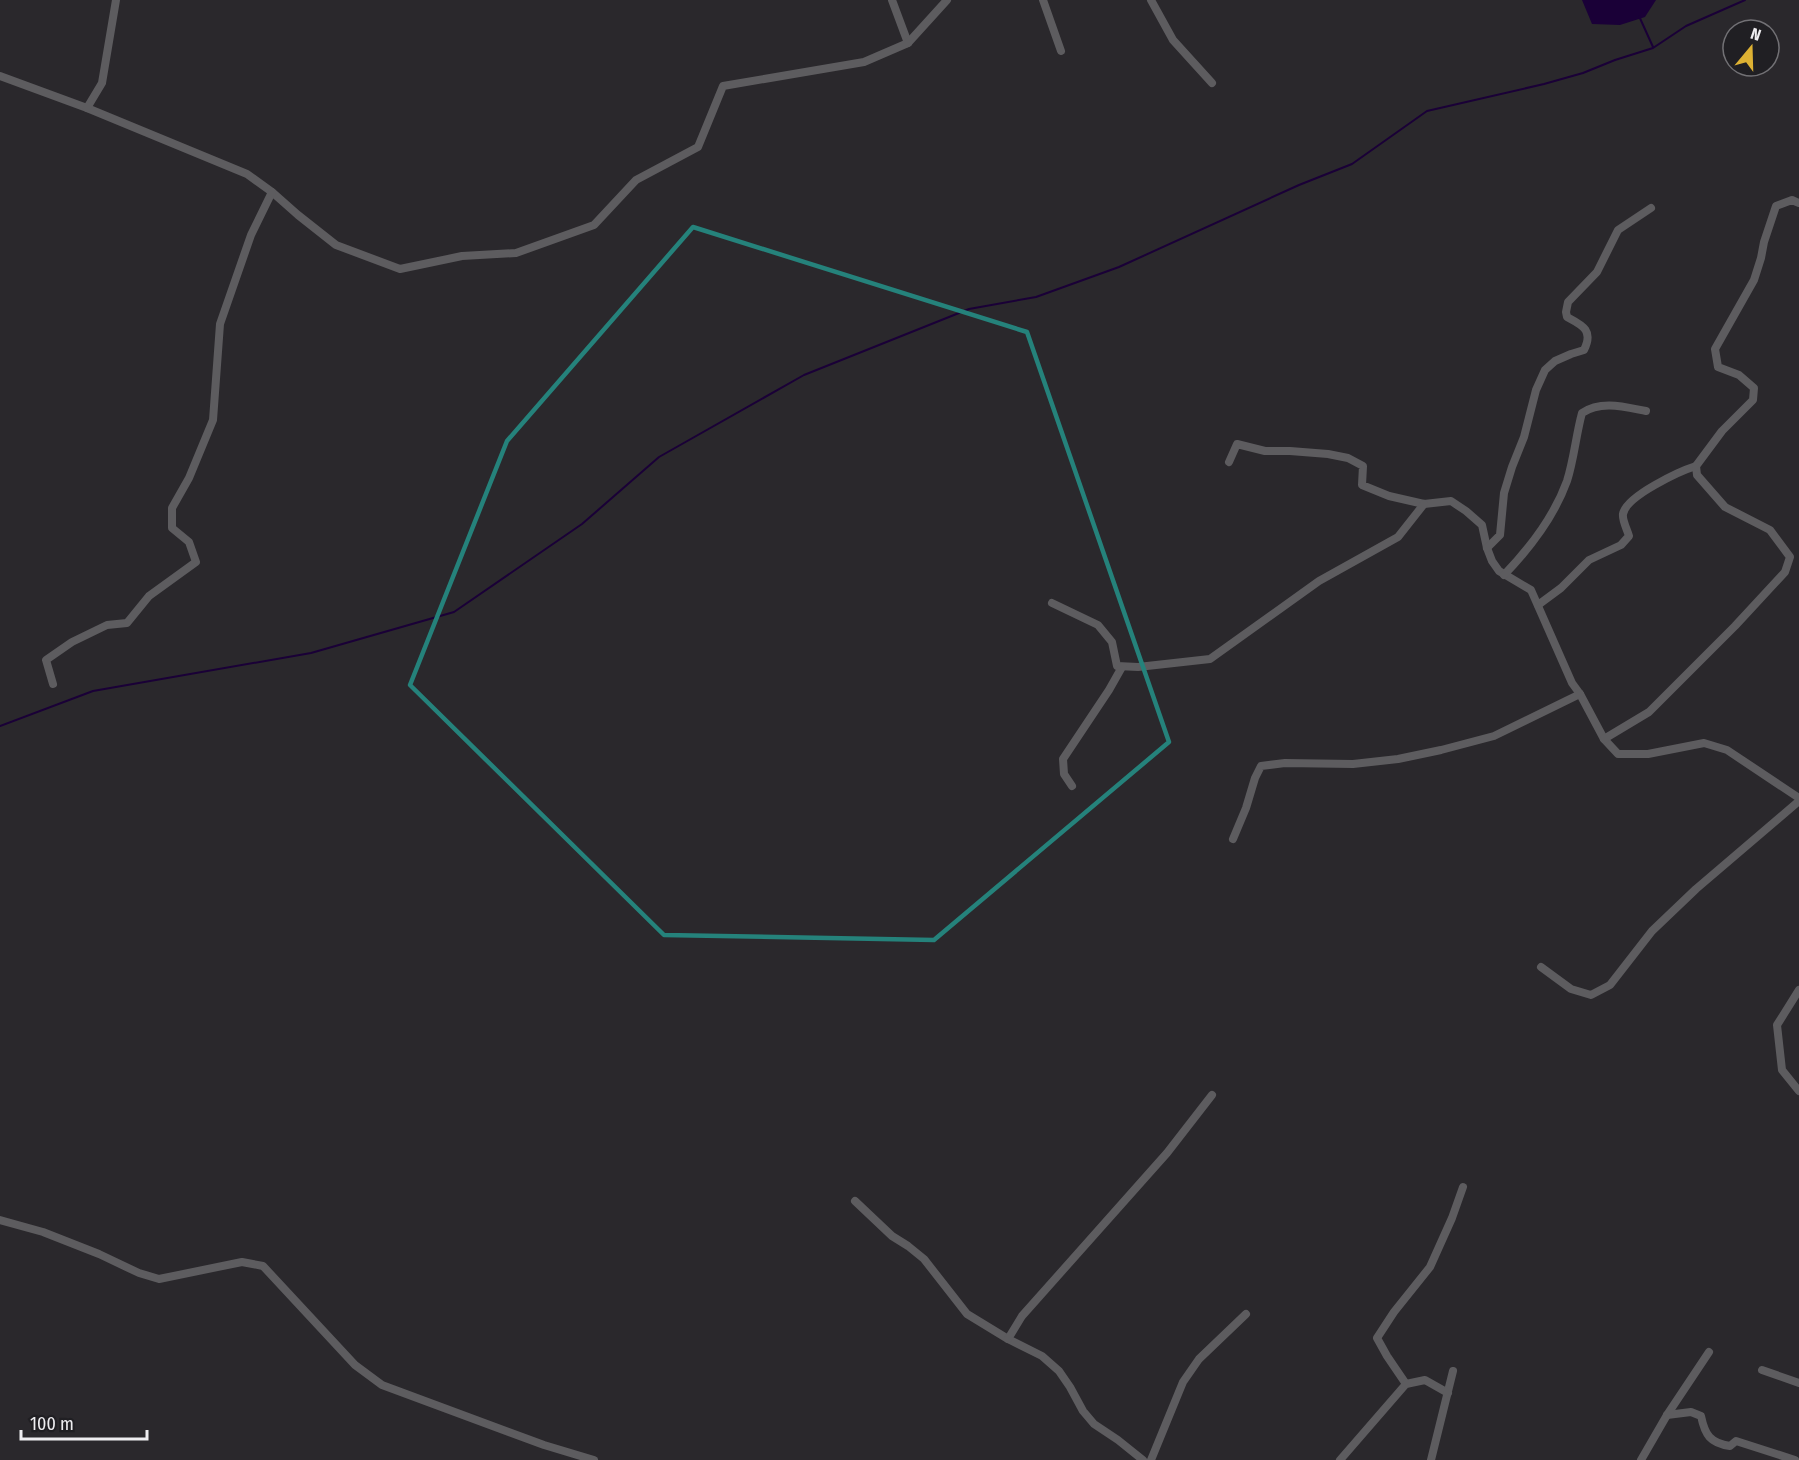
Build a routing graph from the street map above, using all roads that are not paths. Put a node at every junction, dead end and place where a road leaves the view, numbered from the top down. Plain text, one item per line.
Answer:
1 (116, 0) edge
2 (892, 0) edge
3 (947, 0) edge
4 (1043, 0) edge
5 (1151, 0) edge
6 (908, 44) junction
7 (1062, 51) dead end
8 (0, 76) edge
9 (1212, 83) dead end
10 (87, 108) junction
11 (272, 192) junction
12 (1799, 203) edge
13 (1651, 208) dead end
14 (1646, 411) dead end
15 (1228, 462) dead end
16 (1696, 466) junction
17 (1424, 504) junction
18 (1487, 548) junction
19 (1504, 575) junction
20 (1052, 603) dead end
21 (1538, 605) junction
22 (1122, 667) junction
23 (53, 684) dead end
24 (1580, 694) junction
25 (1604, 739) junction
26 (1072, 786) dead end
27 (1799, 799) edge
28 (1233, 839) dead end
29 (1541, 967) dead end
30 (1799, 990) edge
31 (1799, 1091) edge
32 (1212, 1095) dead end
33 (1463, 1187) dead end
34 (855, 1201) dead end
35 (0, 1220) edge
36 (1246, 1314) dead end
37 (1008, 1339) junction
38 (1709, 1353) dead end
39 (1762, 1370) dead end
40 (1453, 1371) dead end
41 (1799, 1383) edge
42 (1406, 1384) junction
43 (1448, 1393) junction
44 (1668, 1414) junction
45 (594, 1460) edge
46 (1143, 1460) edge
47 (1151, 1460) edge
48 (1340, 1460) edge
49 (1431, 1460) edge
50 (1641, 1460) edge
51 (1795, 1460) edge

1 - 10 street
2 - 6 street
3 - 6 street
4 - 7 street
5 - 9 street
6 - 11 street
8 - 10 street
10 - 11 street
11 - 23 street
12 - 16 street
13 - 18 street
14 - 19 street
15 - 17 street
16 - 21 street
16 - 25 street
17 - 18 street
17 - 22 street
18 - 19 street
19 - 21 street
20 - 22 street
21 - 24 street
22 - 26 street
24 - 25 street
24 - 28 street
25 - 27 street
27 - 29 street
30 - 31 street
32 - 37 street
33 - 42 street
34 - 37 street
35 - 45 street
36 - 47 street
37 - 46 street
38 - 44 street
39 - 41 street
40 - 43 street
42 - 43 street
42 - 48 street
43 - 49 street
44 - 50 street
44 - 51 street

